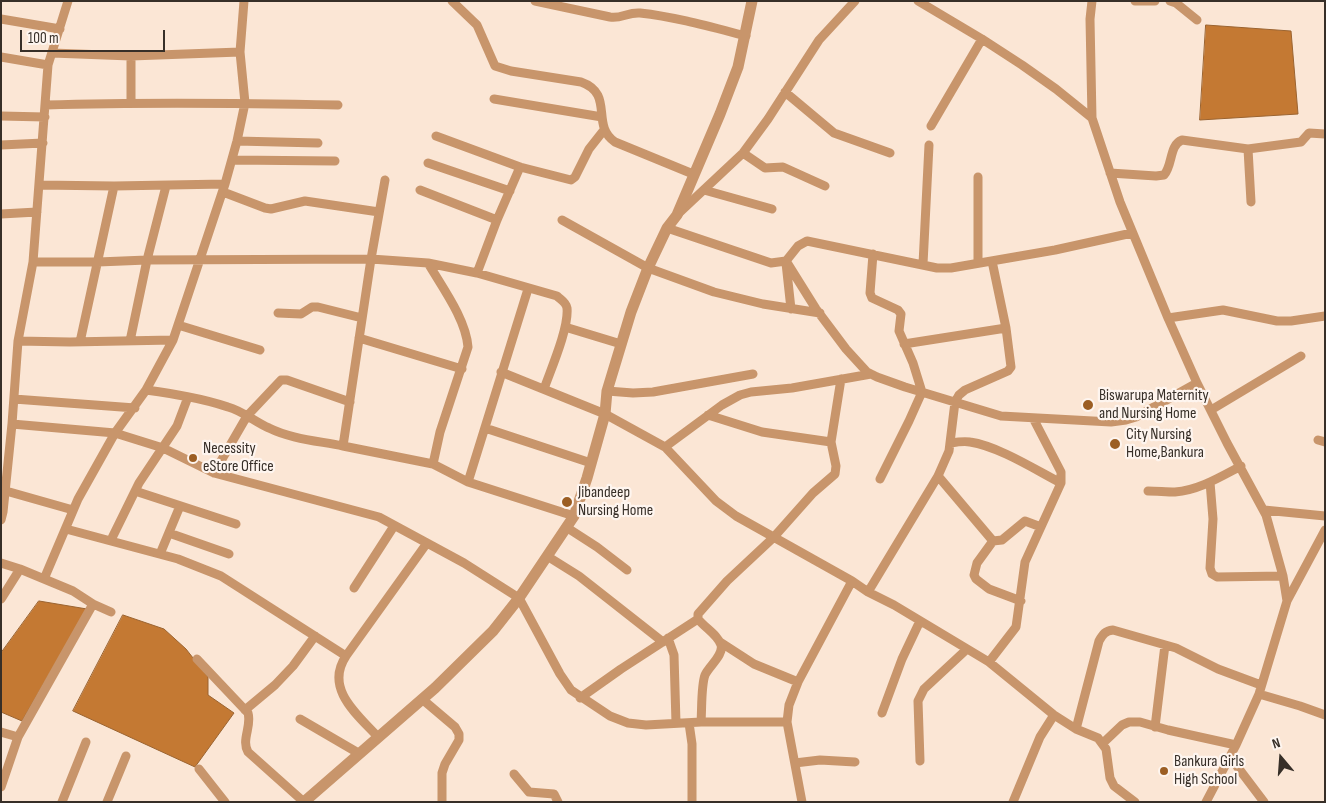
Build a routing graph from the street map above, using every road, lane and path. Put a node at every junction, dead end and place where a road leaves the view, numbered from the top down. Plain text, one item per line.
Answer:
1 (68, 1) edge
2 (244, 1) edge
3 (452, 1) edge
4 (535, 1) edge
5 (752, 1) edge
6 (856, 1) edge
7 (918, 1) edge
8 (1092, 1) edge
9 (1135, 1) edge
10 (1155, 1) edge
11 (1170, 1) edge
12 (1186, 6) edge
13 (1, 19) edge
14 (1197, 20) dead end
15 (60, 29) junction
16 (746, 36) junction
17 (982, 39) junction
18 (240, 52) junction
19 (52, 53) junction
20 (1, 56) edge
21 (131, 56) junction
22 (48, 65) junction
23 (785, 92) junction
24 (494, 99) dead end
25 (131, 103) junction
26 (245, 103) junction
27 (46, 105) junction
28 (338, 105) dead end
29 (1, 116) edge
30 (45, 117) junction
31 (602, 117) junction
32 (1092, 118) junction
33 (931, 126) dead end
34 (604, 130) junction
35 (1325, 134) edge
36 (436, 136) dead end
37 (237, 141) junction
38 (43, 143) junction
39 (318, 143) dead end
40 (1, 145) edge
41 (929, 145) dead end
42 (1248, 149) junction
43 (743, 153) junction
44 (890, 153) dead end
45 (232, 160) junction
46 (335, 161) dead end
47 (428, 163) dead end
48 (520, 167) junction
49 (1110, 173) junction
50 (693, 174) junction
51 (978, 176) dead end
52 (385, 180) dead end
53 (39, 185) junction
54 (114, 186) junction
55 (166, 186) junction
56 (824, 186) dead end
57 (224, 188) junction
58 (420, 190) dead end
59 (704, 190) junction
60 (510, 191) junction
61 (1251, 202) dead end
62 (772, 209) dead end
63 (37, 212) junction
64 (379, 212) junction
65 (1, 214) edge
66 (677, 215) junction
67 (497, 220) junction
68 (562, 220) dead end
69 (667, 228) junction
70 (1132, 233) junction
71 (873, 254) junction
72 (371, 258) junction
73 (146, 260) junction
74 (199, 260) junction
75 (786, 261) junction
76 (992, 261) junction
77 (33, 262) junction
78 (98, 262) junction
79 (428, 263) junction
80 (978, 263) junction
81 (923, 264) junction
82 (648, 268) junction
83 (477, 273) junction
84 (528, 289) junction
85 (791, 309) junction
86 (278, 313) dead end
87 (820, 313) junction
88 (1325, 316) edge
89 (362, 318) junction
90 (1168, 318) junction
91 (178, 325) junction
92 (565, 327) junction
93 (1006, 328) junction
94 (359, 338) junction
95 (130, 340) junction
96 (173, 340) junction
97 (18, 341) junction
98 (80, 342) junction
99 (620, 344) junction
100 (904, 344) junction
101 (260, 350) dead end
102 (1302, 356) dead end
103 (462, 369) junction
104 (502, 372) junction
105 (753, 374) dead end
106 (871, 374) junction
107 (841, 379) junction
108 (1197, 383) junction
109 (544, 389) junction
110 (146, 390) junction
111 (607, 391) junction
112 (922, 392) junction
113 (188, 396) junction
114 (14, 399) junction
115 (350, 402) junction
116 (955, 402) junction
117 (135, 408) junction
118 (1211, 410) junction
119 (605, 414) junction
120 (247, 416) junction
121 (708, 416) junction
122 (1033, 418) junction
123 (12, 424) junction
124 (485, 428) junction
125 (115, 433) junction
126 (831, 442) junction
127 (951, 443) junction
128 (343, 446) junction
129 (666, 447) junction
130 (163, 448) junction
131 (592, 463) junction
132 (433, 464) junction
133 (1241, 466) junction
134 (214, 473) junction
135 (938, 476) junction
136 (880, 479) dead end
137 (468, 482) junction
138 (1210, 482) junction
139 (1062, 484) junction
140 (6, 491) junction
141 (136, 491) junction
142 (1148, 491) dead end
143 (180, 506) junction
144 (73, 510) junction
145 (1264, 510) junction
146 (574, 516) junction
147 (1325, 516) edge
148 (1, 520) edge
149 (236, 524) dead end
150 (394, 526) junction
151 (566, 527) junction
152 (1041, 527) junction
153 (66, 529) junction
154 (1325, 530) edge
155 (169, 533) junction
156 (773, 538) junction
157 (111, 540) junction
158 (993, 541) junction
159 (427, 543) junction
160 (160, 554) junction
161 (230, 554) dead end
162 (547, 556) junction
163 (1, 563) edge
164 (20, 569) junction
165 (627, 570) dead end
166 (1283, 576) junction
167 (44, 579) junction
168 (852, 581) junction
169 (354, 588) dead end
170 (868, 592) junction
171 (519, 598) junction
172 (1, 599) edge
173 (1020, 601) junction
174 (1287, 601) junction
175 (93, 604) junction
176 (111, 612) dead end
177 (698, 619) junction
178 (920, 621) junction
179 (315, 636) junction
180 (666, 640) junction
181 (720, 642) junction
182 (1165, 645) junction
183 (967, 649) junction
184 (346, 656) junction
185 (197, 660) dead end
186 (989, 662) junction
187 (798, 682) junction
188 (1260, 689) junction
189 (580, 698) junction
190 (422, 699) junction
191 (245, 710) junction
192 (882, 713) dead end
193 (1054, 715) junction
194 (1325, 715) edge
195 (300, 719) dead end
196 (701, 722) junction
197 (787, 722) junction
198 (690, 723) junction
199 (676, 724) junction
200 (1155, 727) junction
201 (1076, 729) junction
202 (1, 732) edge
203 (18, 737) junction
204 (378, 737) junction
205 (86, 742) dead end
206 (1103, 743) junction
207 (1236, 745) junction
208 (360, 754) junction
209 (126, 756) dead end
210 (1230, 757) junction
211 (920, 761) dead end
212 (855, 762) dead end
213 (795, 763) junction
214 (199, 769) dead end
215 (514, 774) dead end
216 (1, 787) edge
217 (62, 802) edge
218 (107, 802) edge
219 (225, 802) edge
220 (304, 802) edge
221 (442, 802) edge
222 (558, 802) edge
223 (692, 802) edge
224 (802, 802) edge
225 (1013, 802) edge
226 (1135, 802) edge
227 (1206, 802) edge
228 (1264, 802) edge

1 - 15 street
2 - 18 street
3 - 31 street
4 - 16 street
5 - 16 street
6 - 23 street
7 - 17 street
8 - 32 street
9 - 10 street
11 - 12 street
12 - 14 street
13 - 15 street
15 - 19 street
16 - 50 street
17 - 32 street
17 - 33 street
18 - 21 street
18 - 26 street
19 - 21 street
19 - 22 street
20 - 22 street
21 - 25 street
22 - 27 street
23 - 43 street
23 - 44 street
24 - 31 street
25 - 26 street
25 - 27 street
26 - 28 street
26 - 37 street
27 - 30 street
29 - 30 street
30 - 38 street
31 - 34 street
32 - 49 street
34 - 48 street
34 - 50 street
35 - 42 street
36 - 48 street
37 - 39 street
37 - 45 street
38 - 40 street
38 - 53 street
41 - 81 street
42 - 49 street
42 - 61 street
43 - 56 street
43 - 59 street
45 - 46 street
45 - 57 street
47 - 60 street
48 - 60 street
49 - 70 street
50 - 66 street
51 - 80 street
52 - 64 street
53 - 54 street
53 - 63 street
54 - 55 street
54 - 78 street
55 - 57 street
55 - 73 street
57 - 64 street
57 - 74 street
58 - 67 street
59 - 62 street
59 - 66 street
60 - 67 street
63 - 65 street
63 - 77 street
64 - 72 street
66 - 69 street
67 - 83 street
68 - 82 street
69 - 75 street
69 - 82 street
70 - 76 street
70 - 90 street
71 - 75 street
71 - 81 street
71 - 100 street
72 - 74 street
72 - 79 street
72 - 89 street
73 - 74 street
73 - 78 street
73 - 95 street
74 - 91 street
75 - 85 street
75 - 87 street
76 - 80 street
76 - 93 street
77 - 78 street
77 - 97 street
78 - 98 street
79 - 83 street
79 - 103 street
80 - 81 street
82 - 85 street
82 - 99 street
83 - 84 street
84 - 92 street
84 - 104 street
85 - 87 street
86 - 89 street
87 - 106 street
88 - 90 street
89 - 94 street
90 - 108 street
91 - 96 street
91 - 101 street
92 - 99 street
92 - 109 street
93 - 100 street
93 - 116 street
94 - 103 street
94 - 115 street
95 - 96 street
95 - 98 street
96 - 110 street
97 - 98 street
97 - 114 street
99 - 111 street
100 - 112 street
102 - 118 street
103 - 132 street
104 - 109 street
104 - 124 street
105 - 111 street
106 - 107 street
106 - 112 street
107 - 121 street
107 - 126 street
108 - 118 street
108 - 122 street
109 - 119 street
110 - 113 street
110 - 117 street
111 - 119 street
112 - 116 street
112 - 136 street
113 - 120 street
113 - 130 street
114 - 117 street
114 - 123 street
115 - 120 street
115 - 128 street
116 - 122 street
116 - 127 street
117 - 125 street
118 - 133 street
119 - 129 street
119 - 131 street
120 - 128 street
120 - 134 street
121 - 126 street
121 - 129 street
122 - 139 street
123 - 125 street
123 - 140 street
124 - 131 street
124 - 137 street
125 - 130 street
125 - 144 street
126 - 156 street
127 - 135 street
127 - 139 street
128 - 132 street
129 - 156 street
130 - 134 street
130 - 141 street
131 - 146 street
132 - 137 street
133 - 138 street
133 - 145 street
134 - 150 street
135 - 158 street
135 - 170 street
137 - 146 street
138 - 142 street
138 - 166 street
139 - 152 street
140 - 144 street
140 - 148 street
141 - 143 street
141 - 157 street
143 - 149 street
143 - 155 street
144 - 153 street
145 - 147 street
145 - 166 street
146 - 151 street
150 - 159 street
150 - 169 street
151 - 162 street
151 - 165 street
152 - 158 street
152 - 173 street
153 - 157 street
153 - 167 street
154 - 174 street
155 - 160 street
155 - 161 street
156 - 168 street
156 - 177 street
157 - 160 street
158 - 173 street
159 - 171 street
159 - 184 street
160 - 179 street
162 - 171 street
162 - 180 street
163 - 164 street
164 - 167 street
164 - 172 street
166 - 174 street
167 - 175 street
168 - 170 street
168 - 187 street
170 - 178 street
171 - 189 street
171 - 190 street
173 - 186 street
174 - 188 street
175 - 176 street
175 - 203 street
177 - 180 street
177 - 181 street
178 - 183 street
178 - 192 street
179 - 184 street
179 - 191 street
180 - 189 street
180 - 199 street
181 - 187 street
181 - 196 street
182 - 188 street
182 - 200 street
182 - 201 street
183 - 186 street
183 - 211 street
184 - 204 street
185 - 191 street
186 - 193 street
187 - 197 street
188 - 194 street
188 - 207 street
189 - 199 street
190 - 204 street
190 - 221 street
191 - 220 street
193 - 201 street
193 - 225 street
195 - 208 street
196 - 197 street
196 - 198 street
197 - 213 street
198 - 199 street
198 - 223 street
200 - 206 street
200 - 207 street
201 - 206 street
202 - 203 street
203 - 216 street
204 - 208 street
205 - 217 street
206 - 226 street
207 - 210 street
208 - 220 street
209 - 218 street
210 - 227 street
210 - 228 street
212 - 213 street
213 - 224 street
214 - 219 street
215 - 222 street

